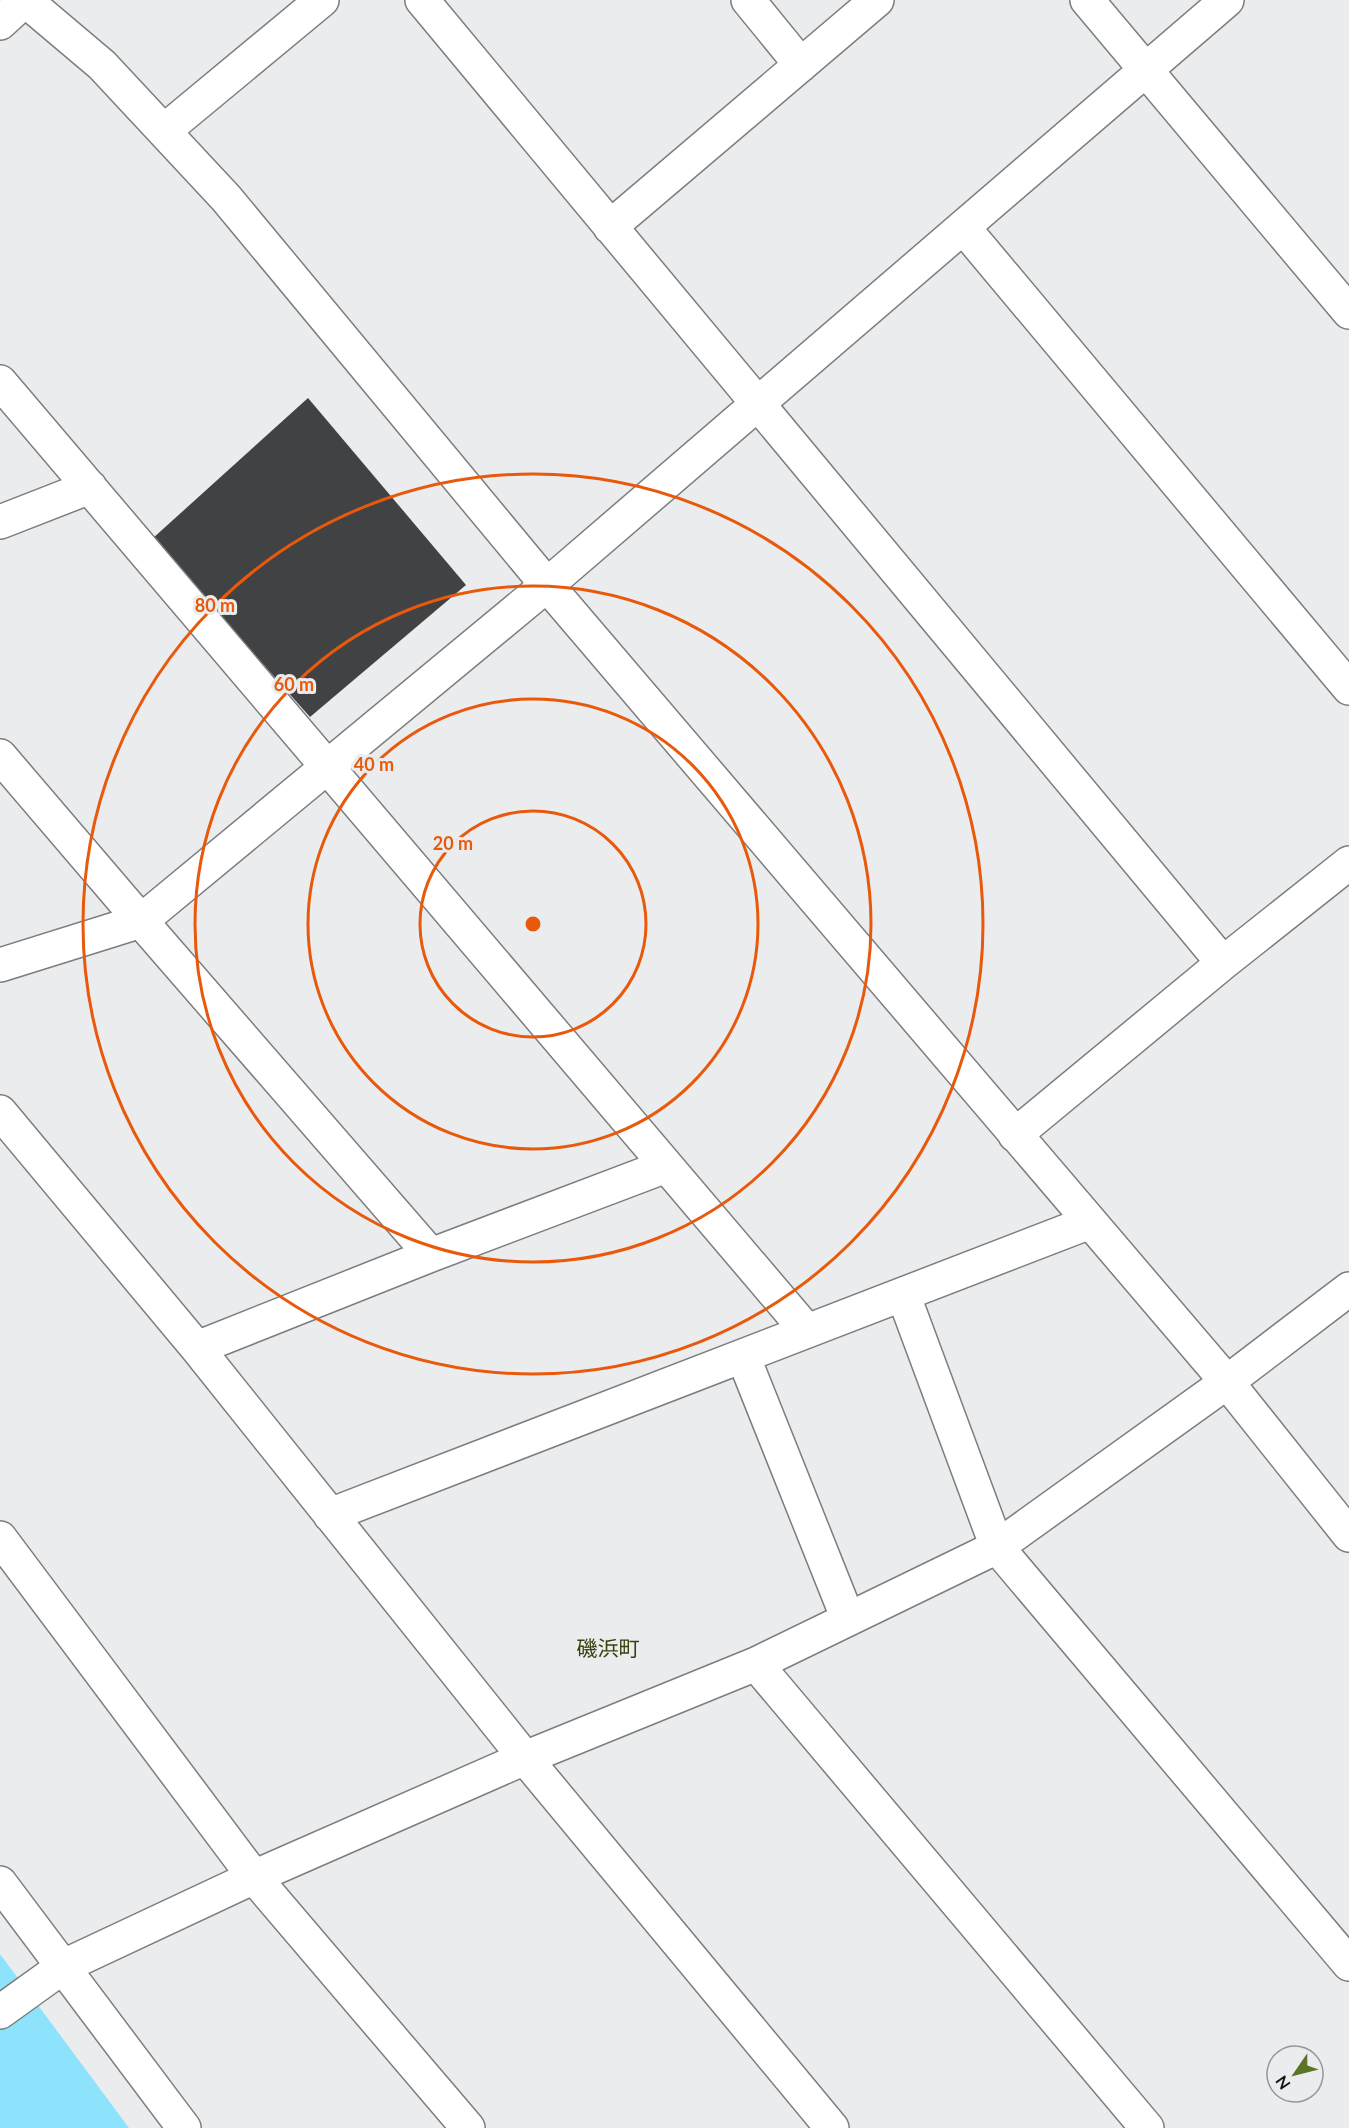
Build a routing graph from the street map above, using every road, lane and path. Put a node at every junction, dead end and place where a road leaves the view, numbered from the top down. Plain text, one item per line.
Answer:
1 (25, 0) edge
2 (322, 0) edge
3 (422, 0) edge
4 (748, 0) edge
5 (878, 0) edge
6 (1087, 0) edge
7 (1227, 0) edge
8 (0, 23) edge
9 (801, 66) junction
10 (1146, 70) junction
11 (164, 131) junction
12 (610, 227) junction
13 (963, 227) junction
14 (1349, 312) edge
15 (0, 382) edge
16 (758, 404) junction
17 (90, 487) junction
18 (0, 522) edge
19 (547, 585) junction
20 (1349, 688) edge
21 (0, 756) edge
22 (327, 766) junction
23 (1349, 863) edge
24 (141, 921) junction
25 (1223, 963) junction
26 (0, 965) edge
27 (0, 1112) edge
28 (1015, 1135) junction
29 (666, 1166) junction
30 (1090, 1222) junction
31 (431, 1255) junction
32 (1349, 1289) edge
33 (903, 1294) junction
34 (807, 1331) junction
35 (197, 1348) junction
36 (743, 1356) junction
37 (1227, 1382) junction
38 (330, 1515) junction
39 (1349, 1535) edge
40 (0, 1538) edge
41 (997, 1547) junction
42 (848, 1619) junction
43 (756, 1664) junction
44 (525, 1758) junction
45 (254, 1877) junction
46 (0, 1883) edge
47 (1349, 1964) edge
48 (64, 1966) junction
49 (0, 2012) edge
50 (184, 2128) edge
51 (468, 2128) edge
52 (832, 2128) edge
53 (1147, 2128) edge

1 - 8 street
1 - 11 street
2 - 11 street
3 - 12 street
4 - 9 street
5 - 9 street
6 - 10 street
7 - 10 street
9 - 12 street
10 - 13 street
10 - 14 street
11 - 19 street
12 - 16 street
13 - 16 street
13 - 20 street
15 - 17 street
16 - 19 street
16 - 25 street
17 - 18 street
17 - 22 street
19 - 22 street
19 - 28 street
21 - 24 street
22 - 24 street
22 - 29 street
23 - 25 street
24 - 26 street
24 - 31 street
25 - 28 street
27 - 35 street
28 - 30 street
29 - 31 street
29 - 34 street
30 - 33 street
30 - 37 street
31 - 35 street
32 - 37 street
33 - 34 street
33 - 41 street
34 - 36 street
35 - 38 street
36 - 38 street
36 - 42 street
37 - 39 street
37 - 41 street
38 - 44 street
40 - 45 street
41 - 42 street
41 - 47 street
42 - 43 street
43 - 44 street
43 - 53 street
44 - 45 street
44 - 52 street
45 - 48 street
45 - 51 street
46 - 48 street
48 - 49 street
48 - 50 street

